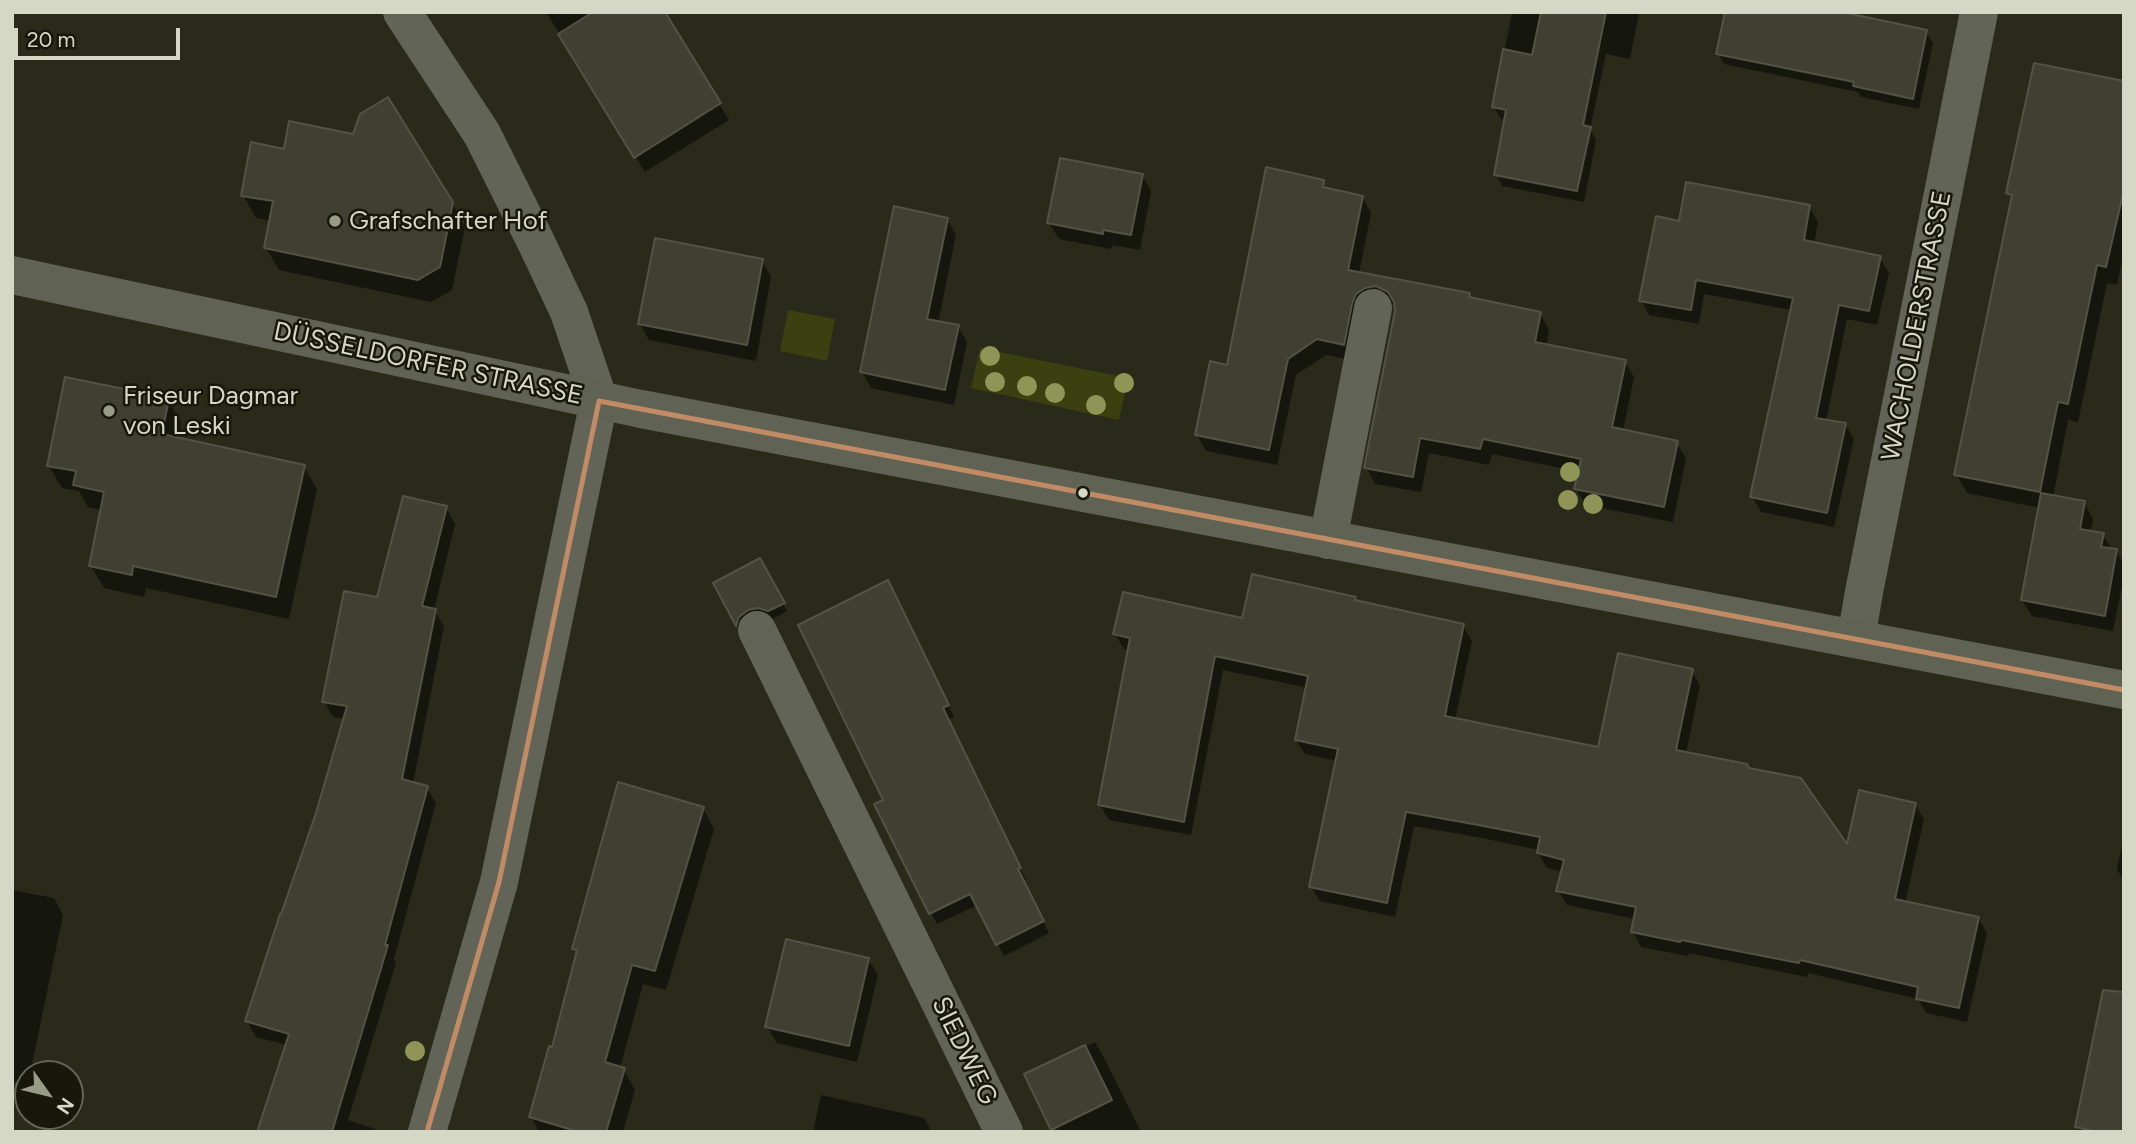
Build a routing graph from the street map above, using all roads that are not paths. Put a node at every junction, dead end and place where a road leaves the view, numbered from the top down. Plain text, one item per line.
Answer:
1 (402, 12) edge
2 (1979, 12) edge
3 (12, 275) edge
4 (1373, 308) dead end
5 (599, 401) junction
6 (1328, 540) junction
7 (757, 630) dead end
8 (1856, 639) junction
9 (2124, 690) edge
10 (427, 1132) edge
11 (1004, 1132) edge

1 - 5 street
2 - 8 street, WACHOLDERSTRASSE
3 - 5 main road, DÜSSELDORFER STRASSE
4 - 6 street
5 - 6 main road, DÜSSELDORFER STRASSE
5 - 10 street
6 - 8 main road, DÜSSELDORFER STRASSE
7 - 11 street, SIEDWEG
8 - 9 main road, DÜSSELDORFER STRASSE

